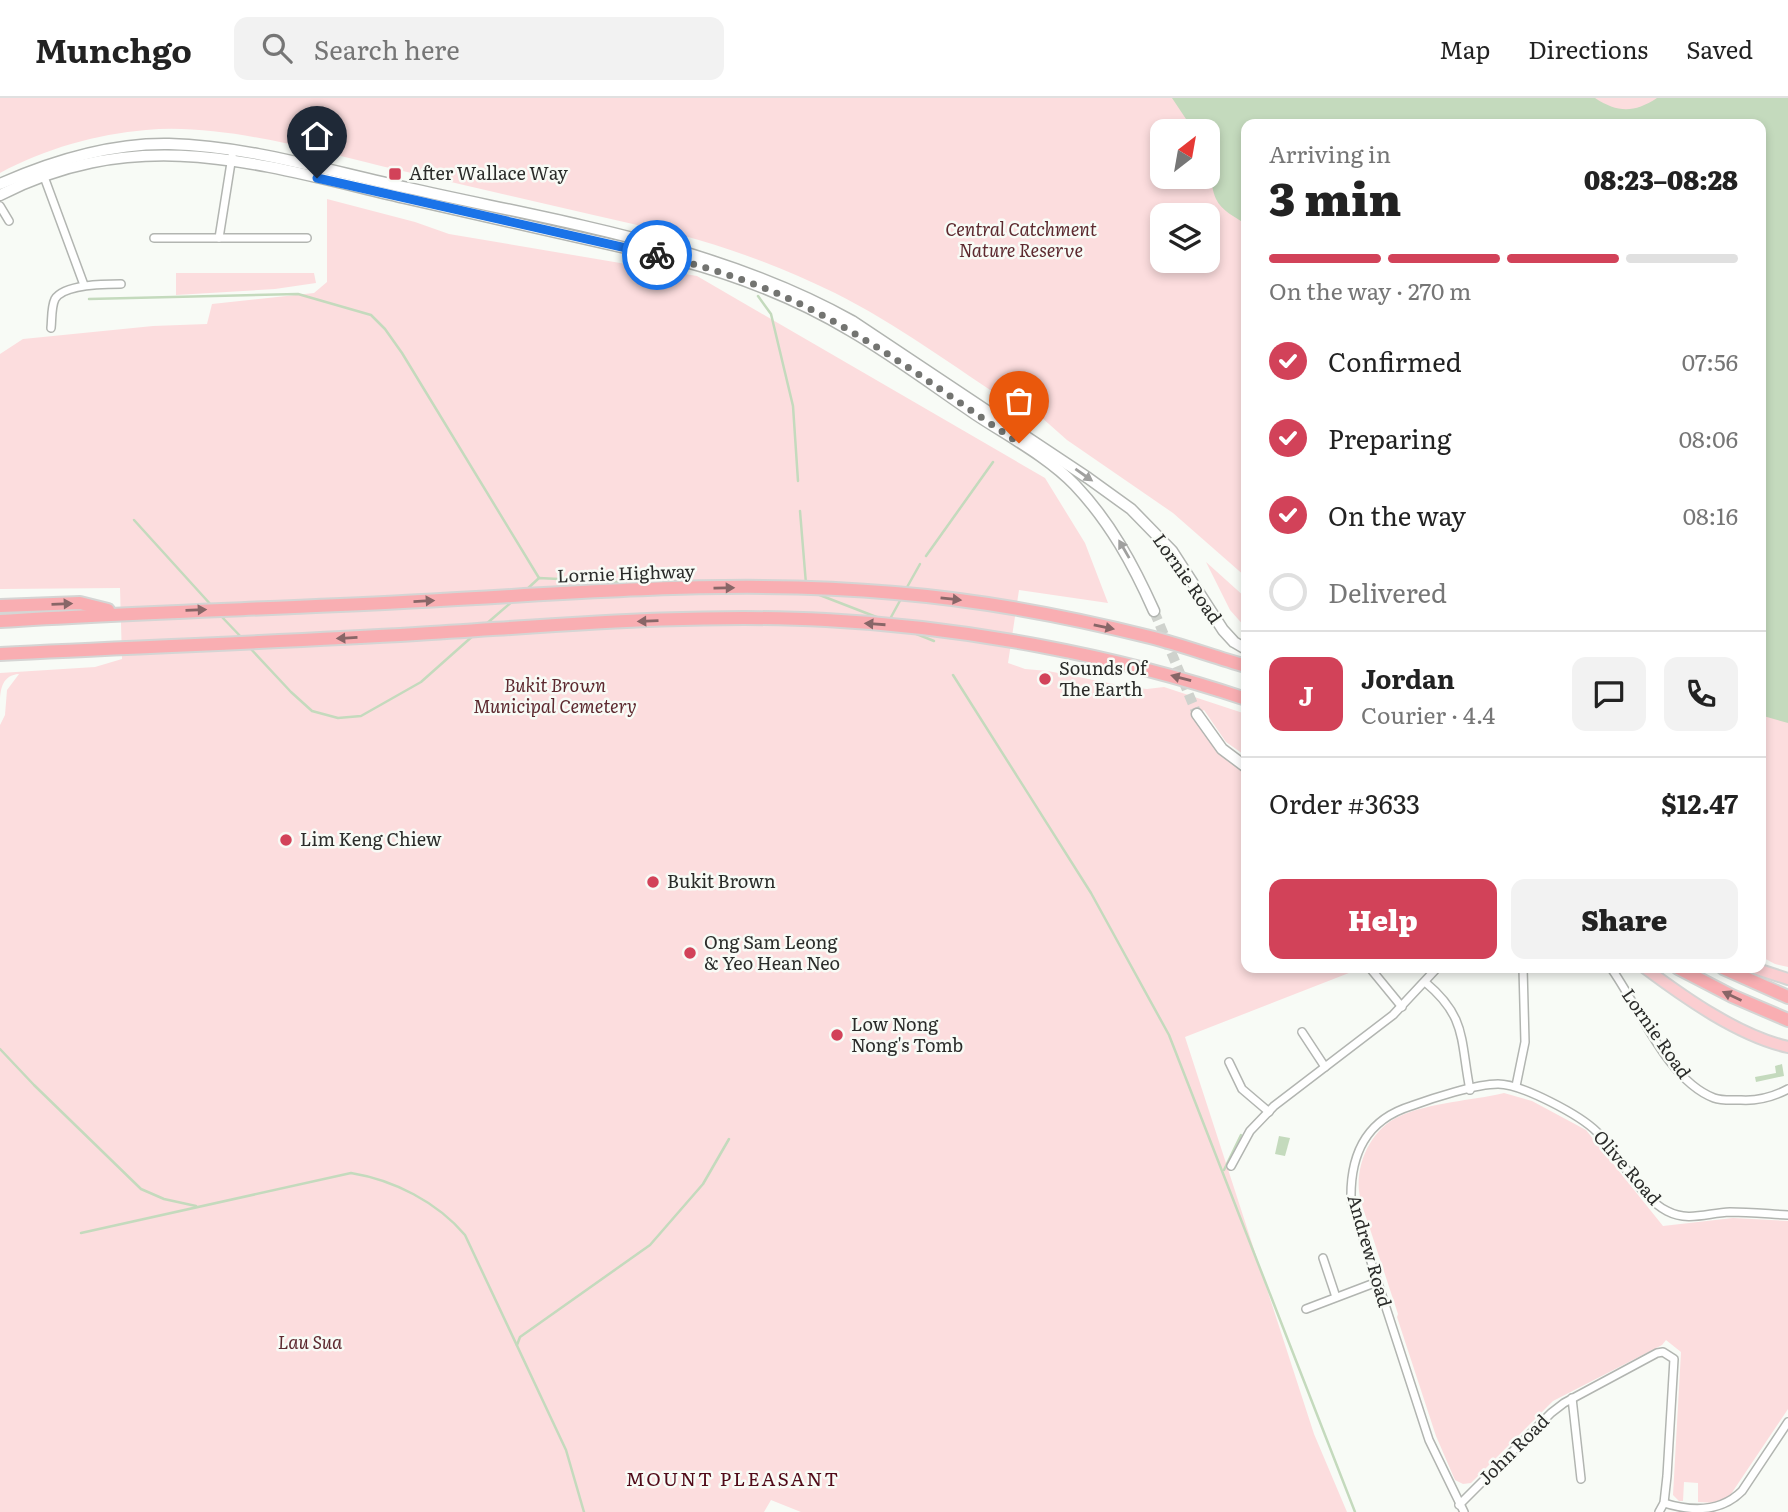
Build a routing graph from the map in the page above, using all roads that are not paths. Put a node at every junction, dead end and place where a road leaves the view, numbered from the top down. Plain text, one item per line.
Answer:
1 (233, 155) junction
2 (42, 172) junction
3 (0, 184) edge
4 (0, 195) edge
5 (0, 206) edge
6 (9, 221) dead end
7 (589, 234) junction
8 (154, 238) dead end
9 (219, 238) junction
10 (307, 238) dead end
11 (121, 284) dead end
12 (84, 285) junction
13 (51, 328) dead end
14 (0, 606) edge
15 (1154, 611) tunnel mouth
16 (125, 613) junction
17 (0, 621) edge
18 (1241, 646) edge
19 (0, 654) edge
20 (1241, 665) edge
21 (1241, 697) edge
22 (1198, 714) tunnel mouth
23 (1241, 763) edge
24 (1766, 972) edge
25 (1374, 973) edge
26 (1433, 973) edge
27 (1523, 973) edge
28 (1614, 973) edge
29 (1652, 973) edge
30 (1688, 973) edge
31 (1734, 973) edge
32 (1788, 979) edge
33 (1425, 982) junction
34 (1788, 997) edge
35 (1402, 1007) junction
36 (1788, 1020) edge
37 (1302, 1032) dead end
38 (1788, 1047) edge
39 (1229, 1062) dead end
40 (1325, 1067) junction
41 (1516, 1086) junction
42 (1788, 1089) edge
43 (1471, 1090) junction
44 (1269, 1112) junction
45 (1231, 1166) dead end
46 (1788, 1215) edge
47 (1323, 1258) dead end
48 (1377, 1282) junction
49 (1336, 1297) junction
50 (1306, 1309) dead end
51 (1572, 1398) junction
52 (1788, 1422) edge
53 (1581, 1479) dead end
54 (1664, 1503) junction
55 (1462, 1508) edge
56 (1659, 1512) edge

1 - 2 street, Lornie Road
1 - 7 street, Lornie Road
1 - 9 street
2 - 3 street, Lornie Road
2 - 4 street, Lornie Road
2 - 12 street
5 - 6 street
15 -> 7 street, Lornie Road
7 -> 18 street, Lornie Road
8 - 9 street
9 - 10 street
11 - 12 street
12 - 13 street
14 -> 16 highway
16 - 17 highway, Lornie Highway
16 -> 20 highway, Lornie Highway
21 -> 19 highway
22 - 23 street
24 - 32 main road
25 - 35 street
26 - 33 street
27 - 41 street
28 - 42 street, Lornie Road
29 - 38 main road, Lornie Road
36 -> 30 highway
31 - 34 highway
33 - 35 street
33 - 43 street
35 - 40 street
37 - 40 street
39 - 44 street
40 - 44 street
41 - 43 street, Andrew Road
41 - 46 street, Olive Road
43 - 48 street, Andrew Road
44 - 45 street
47 - 49 street
48 - 49 street
48 - 55 street, Andrew Road
49 - 50 street
51 - 53 street, John Road
51 - 54 street, John Road
51 - 55 street, John Road
52 - 54 street
54 - 56 street

